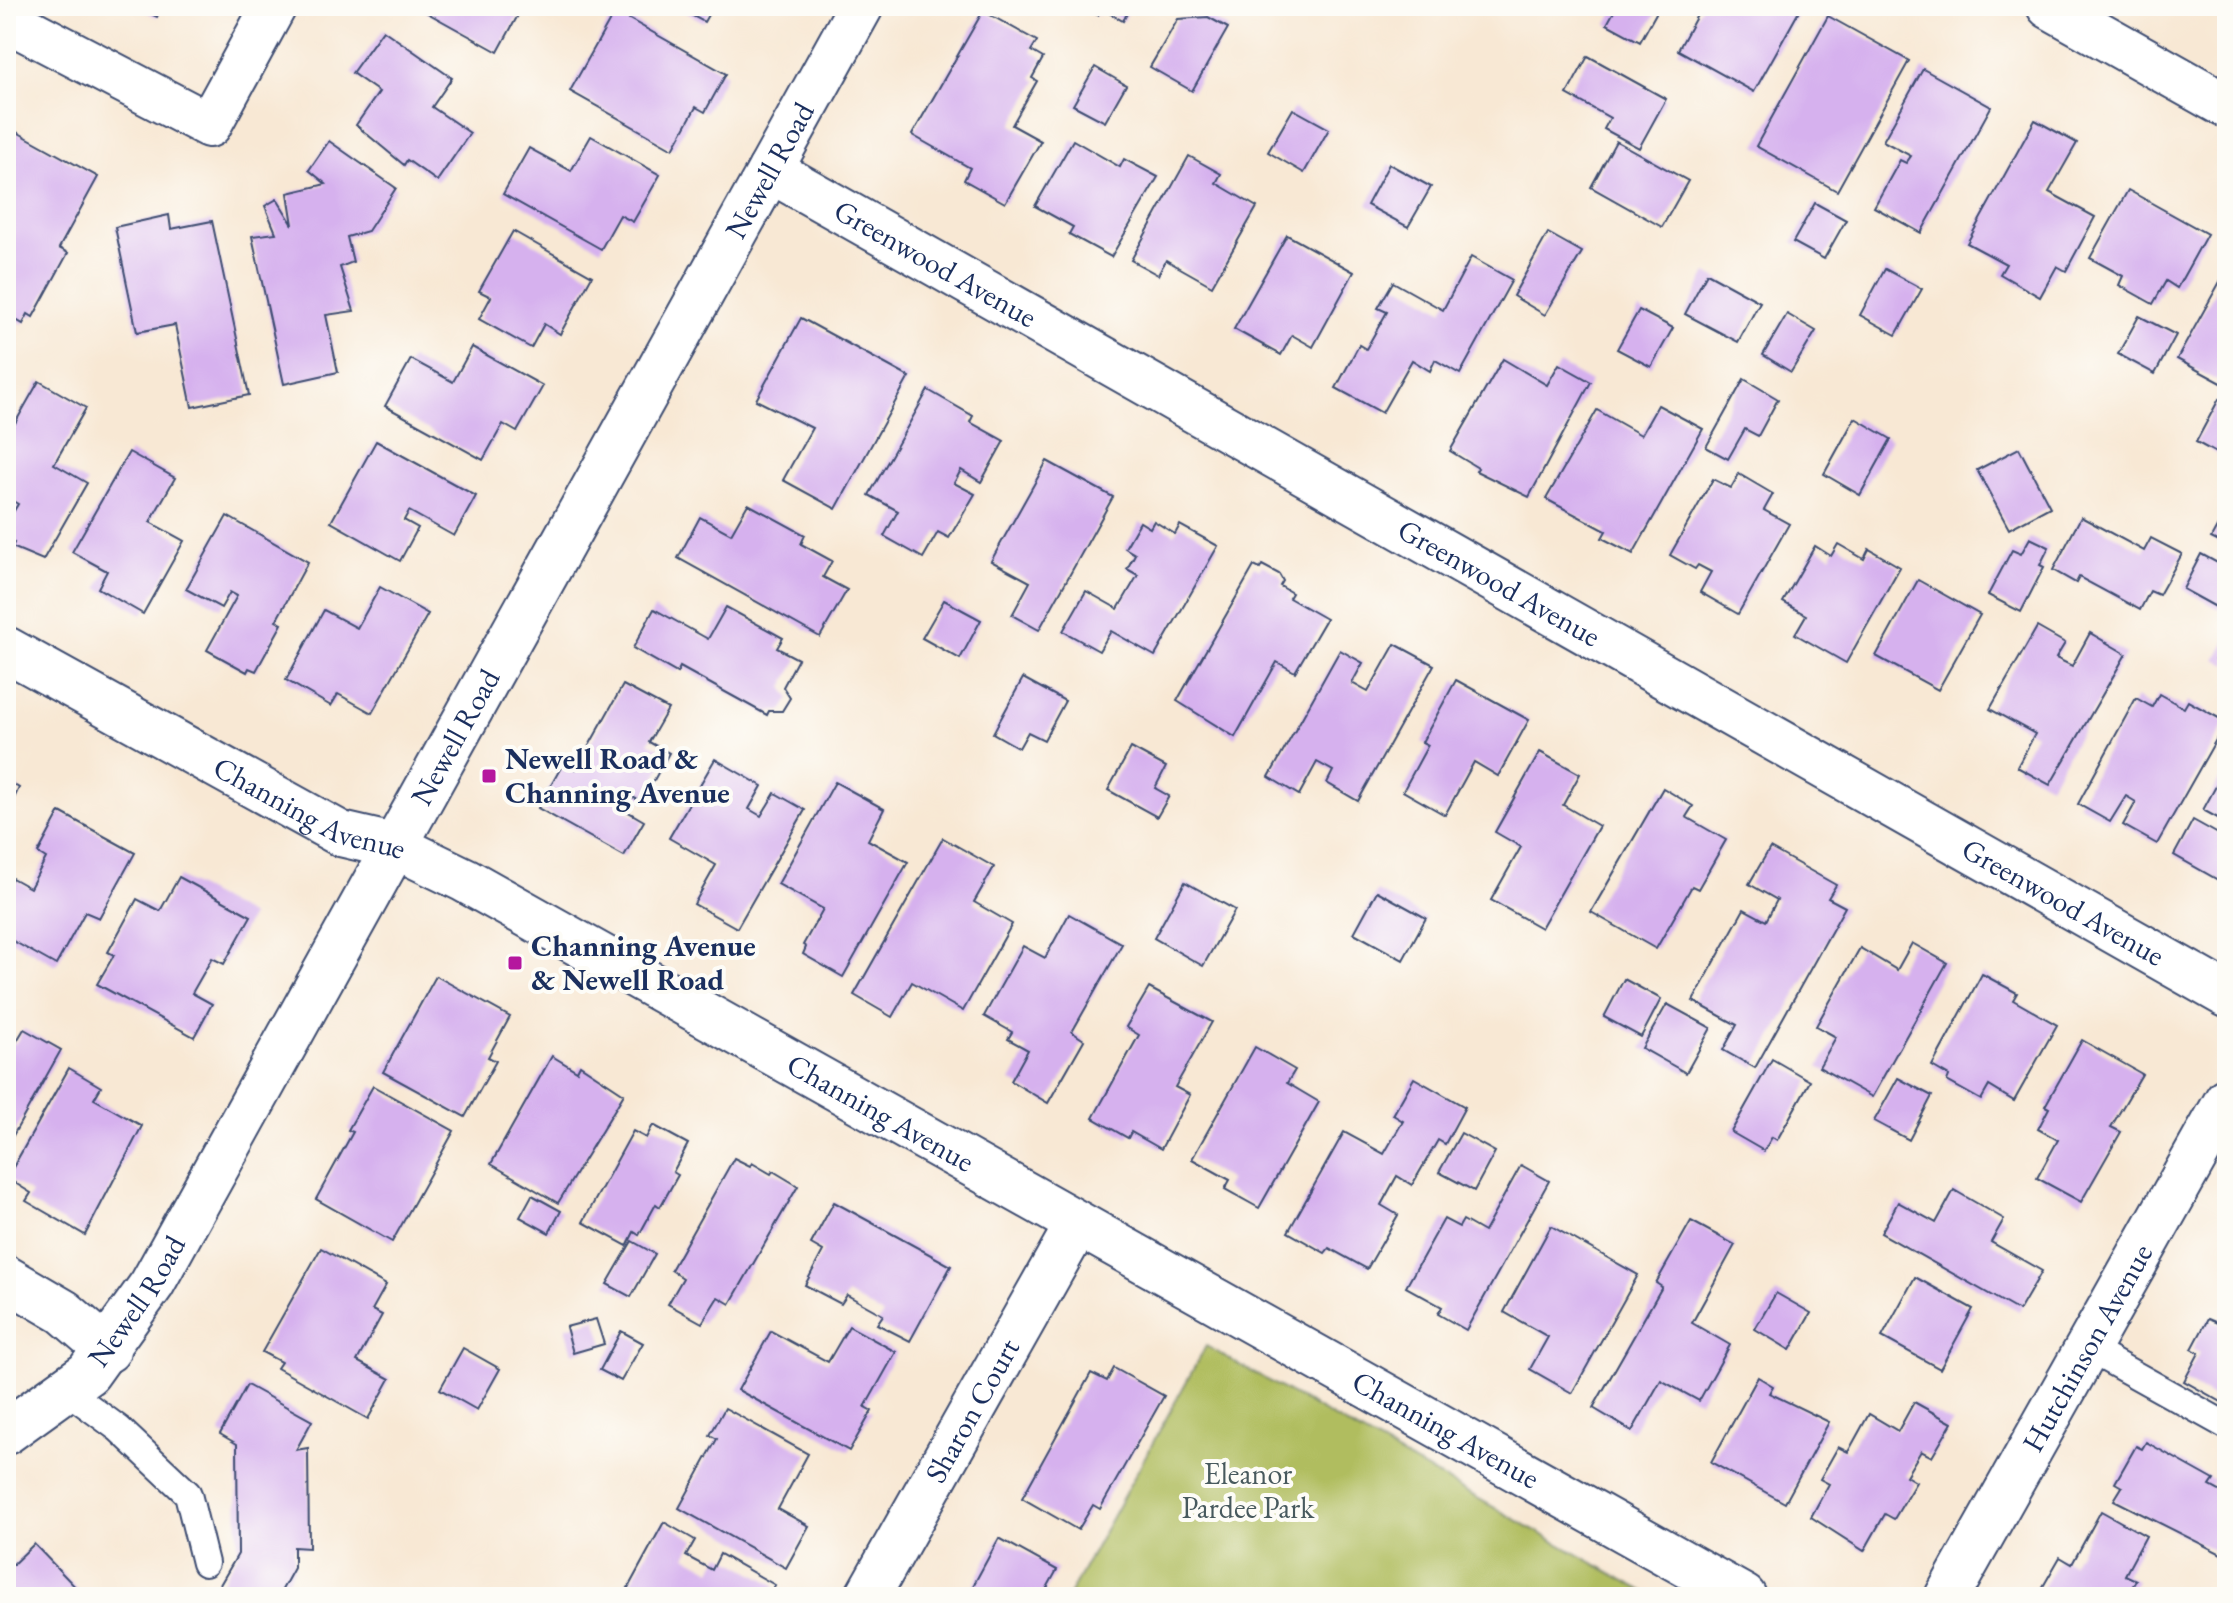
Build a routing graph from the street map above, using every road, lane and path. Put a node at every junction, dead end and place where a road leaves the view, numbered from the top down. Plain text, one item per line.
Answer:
1 (274, 6) edge
2 (861, 6) edge
3 (2049, 6) edge
4 (6, 19) edge
5 (2227, 106) edge
6 (770, 170) junction
7 (6, 649) edge
8 (397, 847) junction
9 (2227, 995) edge
10 (2227, 1100) edge
11 (1077, 1225) junction
12 (6, 1278) edge
13 (2087, 1348) junction
14 (108, 1350) junction
15 (66, 1390) junction
16 (2227, 1426) edge
17 (6, 1432) edge
18 (205, 1563) dead end
19 (867, 1597) edge
20 (1744, 1597) edge
21 (1947, 1597) edge

1 - 4 street
2 - 6 street, Newell Road
3 - 5 street
6 - 8 street, Newell Road
6 - 9 street, Greenwood Avenue
7 - 8 street, Channing Avenue
8 - 11 street, Channing Avenue
8 - 14 street, Newell Road
10 - 13 street, Hutchinson Avenue
11 - 19 street, Sharon Court
11 - 20 street, Channing Avenue
12 - 14 street
13 - 16 lane
13 - 21 street, Hutchinson Avenue
14 - 15 street, Newell Road
15 - 17 street, Newell Road
15 - 18 lane

